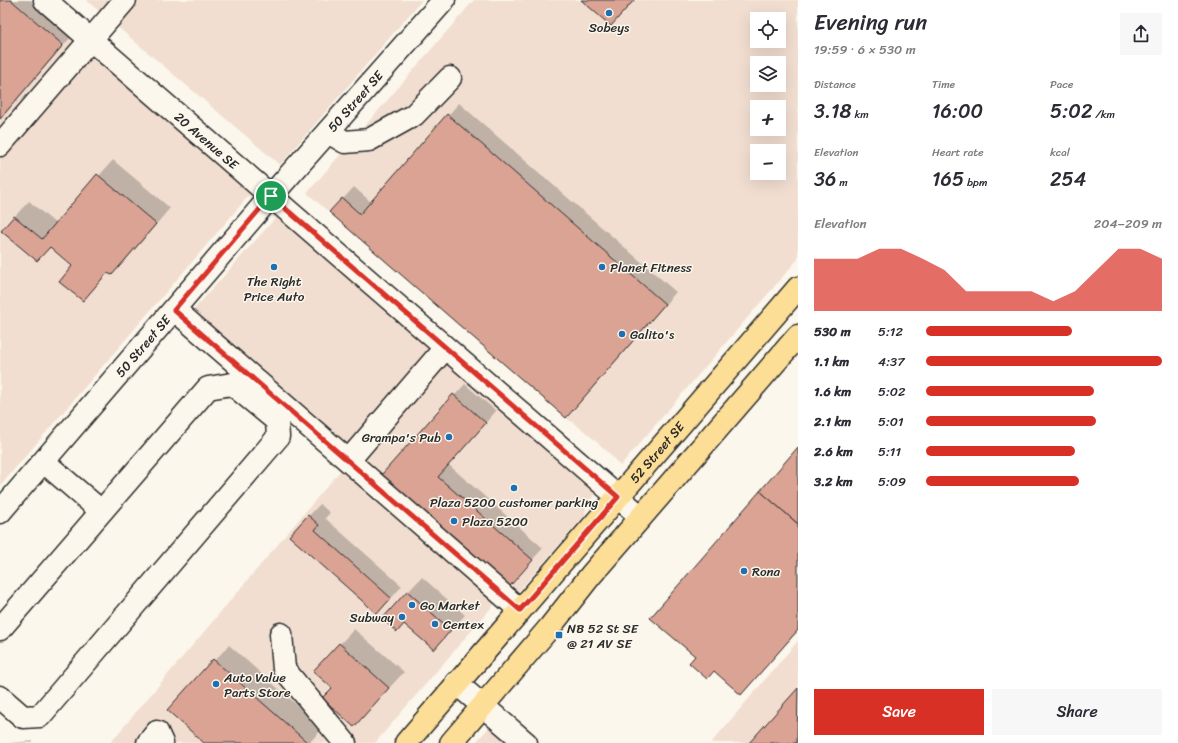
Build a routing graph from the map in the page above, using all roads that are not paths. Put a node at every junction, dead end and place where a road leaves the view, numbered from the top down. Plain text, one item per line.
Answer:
1 (45, 0) edge
2 (124, 0) edge
3 (444, 0) edge
4 (91, 40) junction
5 (450, 78) dead end
6 (328, 132) junction
7 (0, 145) edge
8 (271, 196) junction
9 (798, 288) edge
10 (174, 310) junction
11 (798, 336) edge
12 (445, 348) junction
13 (349, 460) junction
14 (44, 462) junction
15 (618, 497) junction
16 (101, 511) junction
17 (0, 512) edge
18 (641, 517) junction
19 (520, 610) junction
20 (0, 629) edge
21 (281, 634) dead end
22 (456, 684) junction
23 (0, 697) edge
24 (483, 705) junction
25 (148, 743) edge
26 (162, 743) edge
27 (345, 743) edge
28 (406, 743) edge
29 (451, 743) edge
30 (526, 743) edge

1 - 4 street, 20 Avenue SE
2 - 4 street
3 - 6 street, 50 Street SE
4 - 7 street
4 - 8 street, 20 Avenue SE
5 - 6 street
6 - 8 street, 50 Street SE
8 - 10 street, 50 Street SE
8 - 12 street, 20 Avenue SE
9 - 15 main road, 52 Street SE
10 - 13 street
10 - 14 street, 50 Street SE
11 - 18 main road
12 - 13 street
12 - 15 street, 20 Avenue SE
13 - 19 street
14 - 16 street
14 - 17 street, 50 Street SE
15 - 18 street, 20 Avenue SE
15 - 19 main road, 52 Street SE
16 - 20 street
16 - 23 street
18 - 24 main road
19 - 22 main road, 52 Street SE
21 - 27 street
22 - 24 street
22 - 28 main road, 52 Street SE
24 - 29 main road
24 - 30 street
25 - 26 street

